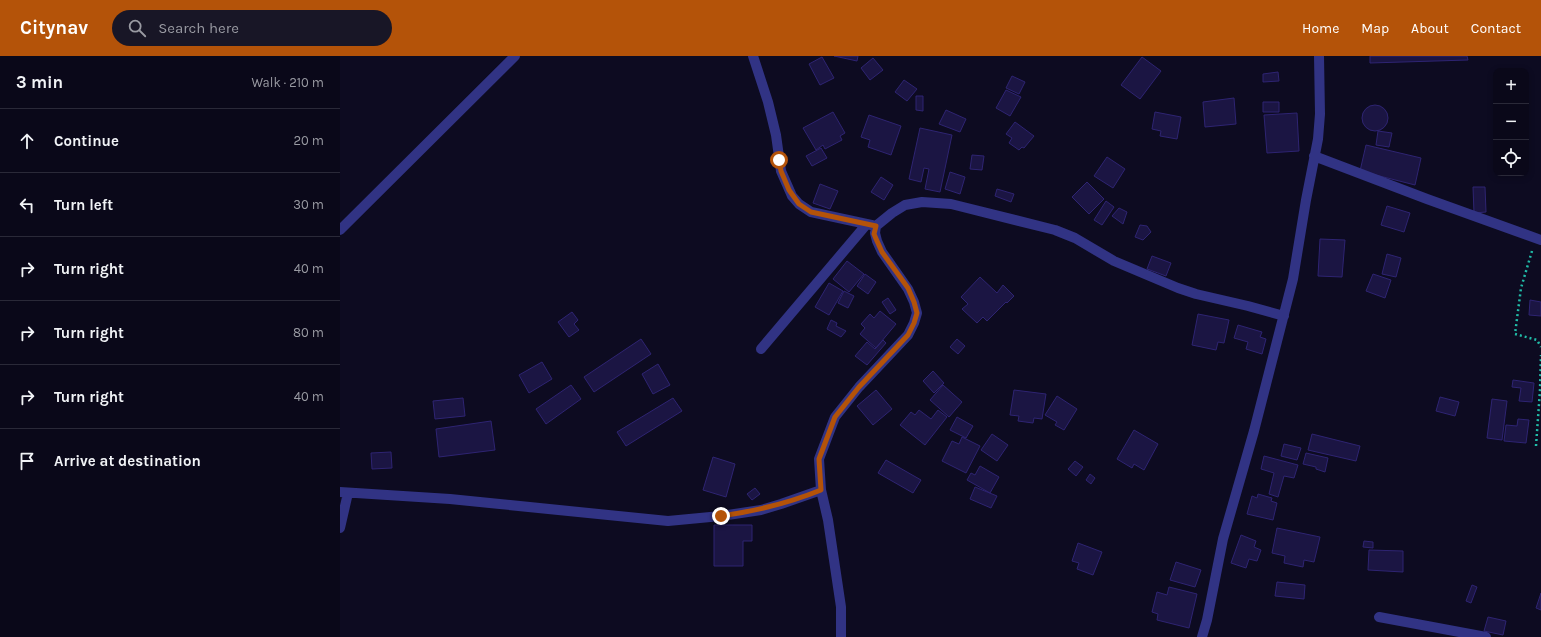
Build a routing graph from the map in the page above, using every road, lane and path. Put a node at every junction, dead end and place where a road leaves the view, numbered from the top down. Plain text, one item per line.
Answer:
1 (515, 56) edge
2 (753, 56) edge
3 (1319, 56) edge
4 (1314, 156) junction
5 (871, 226) junction
6 (340, 230) edge
7 (1539, 240) edge
8 (1284, 316) junction
9 (1541, 347) edge
10 (761, 349) dead end
11 (1541, 355) edge
12 (1536, 446) dead end
13 (821, 490) junction
14 (344, 492) edge
15 (340, 528) edge
16 (1379, 617) dead end
17 (841, 637) edge
18 (1202, 637) edge
19 (1486, 637) edge

1 - 6 street
2 - 5 street
3 - 4 street
4 - 7 street
4 - 8 street
5 - 8 street
5 - 10 street
5 - 13 street
7 - 9 path
8 - 18 street
11 - 12 path
13 - 14 street
13 - 17 street
14 - 15 street
16 - 19 street

